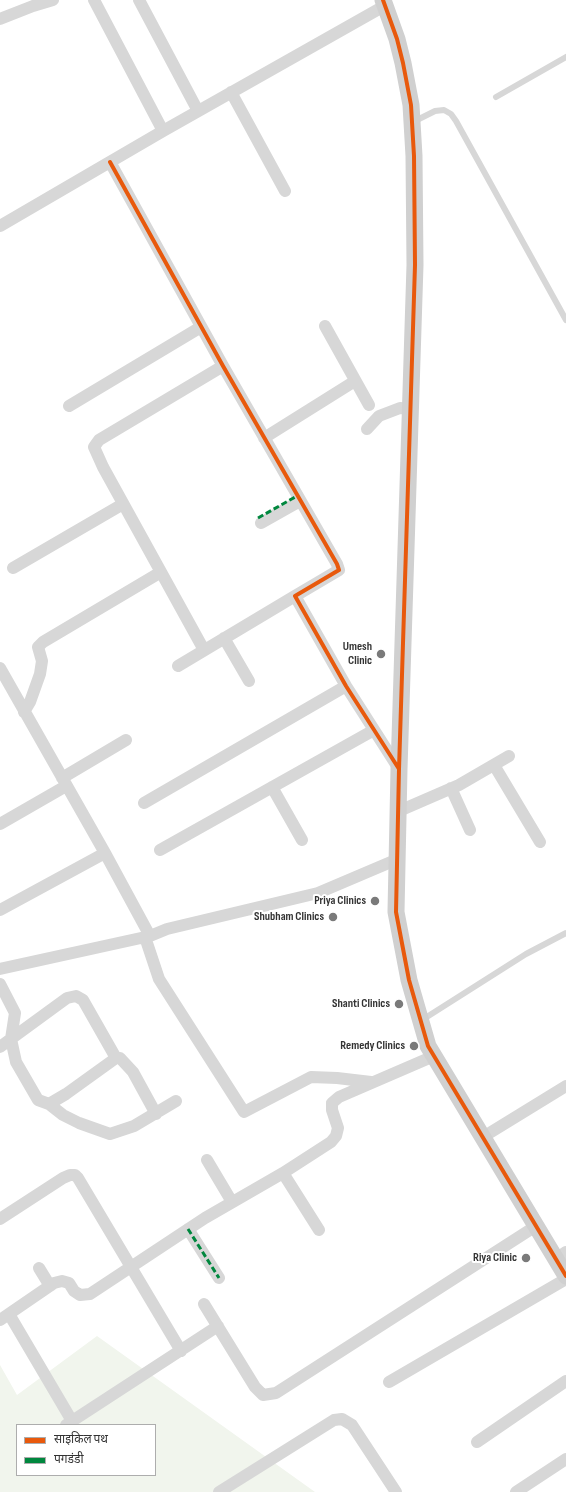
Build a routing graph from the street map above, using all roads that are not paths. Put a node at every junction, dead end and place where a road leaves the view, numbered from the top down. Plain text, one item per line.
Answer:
1 (53, 0) edge
2 (94, 0) edge
3 (139, 0) edge
4 (384, 3) edge
5 (0, 19) edge
6 (566, 57) edge
7 (231, 92) junction
8 (496, 97) dead end
9 (198, 111) junction
10 (412, 122) junction
11 (163, 130) junction
12 (110, 162) junction
13 (285, 191) dead end
14 (0, 226) edge
15 (566, 320) edge
16 (325, 326) dead end
17 (201, 327) junction
18 (223, 366) junction
19 (355, 381) junction
20 (369, 405) dead end
21 (69, 406) dead end
22 (411, 409) junction
23 (368, 429) dead end
24 (264, 438) junction
25 (298, 498) junction
26 (123, 504) junction
27 (259, 520) dead end
28 (13, 568) dead end
29 (161, 572) junction
30 (295, 596) junction
31 (224, 638) junction
32 (204, 650) junction
33 (178, 666) dead end
34 (0, 668) edge
35 (249, 681) dead end
36 (346, 686) junction
37 (24, 712) junction
38 (374, 730) junction
39 (126, 740) dead end
40 (509, 756) dead end
41 (494, 765) junction
42 (399, 769) junction
43 (64, 782) junction
44 (272, 787) junction
45 (451, 788) junction
46 (144, 803) dead end
47 (399, 811) junction
48 (0, 824) edge
49 (470, 830) dead end
50 (302, 840) dead end
51 (540, 842) dead end
52 (160, 850) dead end
53 (105, 853) junction
54 (398, 859) junction
55 (0, 910) edge
56 (566, 933) edge
57 (147, 936) junction
58 (0, 970) edge
59 (0, 984) edge
60 (421, 1020) junction
61 (11, 1039) junction
62 (0, 1047) edge
63 (434, 1056) junction
64 (116, 1058) junction
65 (372, 1082) junction
66 (566, 1086) edge
67 (176, 1101) dead end
68 (49, 1104) junction
69 (156, 1114) junction
70 (483, 1136) junction
71 (207, 1160) dead end
72 (283, 1173) junction
73 (232, 1202) junction
74 (0, 1219) edge
75 (536, 1226) junction
76 (188, 1229) junction
77 (319, 1230) dead end
78 (561, 1256) edge
79 (130, 1267) junction
80 (39, 1268) dead end
81 (566, 1277) edge
82 (219, 1278) dead end
83 (50, 1286) junction
84 (204, 1304) dead end
85 (5, 1317) edge
86 (218, 1326) junction
87 (181, 1351) junction
88 (566, 1381) edge
89 (389, 1382) dead end
90 (69, 1423) edge
91 (476, 1442) dead end
92 (566, 1459) edge
93 (219, 1492) edge
94 (396, 1492) edge
95 (516, 1492) edge

1 - 5 street
2 - 11 street
3 - 9 street
4 - 7 street
4 - 10 street
6 - 8 lane
7 - 9 street
7 - 13 street
9 - 11 street
10 - 15 lane
10 - 22 street
11 - 12 street
12 - 14 street
12 - 17 street
16 - 19 street
17 - 18 street
17 - 21 street
18 - 24 street
18 - 26 street
19 - 20 street
19 - 24 street
22 - 23 street
22 - 42 street
24 - 25 street
25 - 27 street
25 - 30 street
26 - 28 street
26 - 29 street
29 - 32 street
29 - 37 street
30 - 31 street
30 - 36 street
31 - 32 street
31 - 35 street
32 - 33 street
34 - 37 street
36 - 38 street
36 - 46 street
37 - 43 street
38 - 42 street
38 - 44 street
39 - 43 street
40 - 41 street
41 - 45 street
41 - 51 street
42 - 47 street
43 - 48 street
43 - 53 street
44 - 50 street
44 - 52 street
45 - 47 street
45 - 49 street
47 - 54 street
53 - 55 street
53 - 57 street
54 - 57 street
54 - 60 street
56 - 60 lane
57 - 58 street
57 - 65 street
59 - 61 street
60 - 63 street
61 - 62 street
61 - 64 street
61 - 68 street
63 - 65 street
63 - 70 street
64 - 68 street
64 - 69 street
65 - 72 street
66 - 70 street
67 - 69 street
68 - 69 street
70 - 75 street
71 - 73 street
72 - 73 street
72 - 77 street
73 - 76 street
74 - 79 street
75 - 78 street
75 - 86 street
76 - 79 street
76 - 82 street
78 - 81 street
79 - 83 street
79 - 87 street
80 - 83 street
81 - 89 street
83 - 85 street
84 - 86 street
85 - 90 street
86 - 87 street
87 - 90 street
88 - 91 street
92 - 95 street
93 - 94 street

